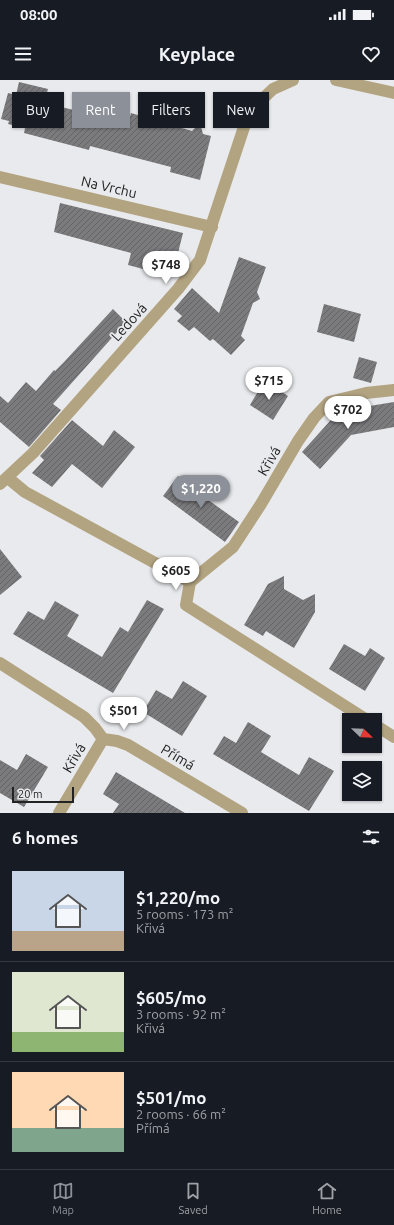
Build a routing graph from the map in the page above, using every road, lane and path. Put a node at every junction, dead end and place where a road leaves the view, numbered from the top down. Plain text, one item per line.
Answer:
1 (293, 80) edge
2 (336, 80) edge
3 (394, 93) edge
4 (0, 176) edge
5 (212, 227) junction
6 (394, 390) edge
7 (4, 481) edge
8 (190, 582) junction
9 (0, 663) edge
10 (356, 713) edge
11 (382, 729) edge
12 (394, 737) edge
13 (103, 739) junction
14 (59, 813) edge
15 (242, 813) edge

1 - 5 street, Ledová
2 - 3 street
4 - 5 street, Na Vrchu
5 - 7 street, Ledová
6 - 8 street, Křivá
7 - 8 street
8 - 10 street
9 - 13 street
11 - 12 street
13 - 14 street, Křivá
13 - 15 street, Přímá

